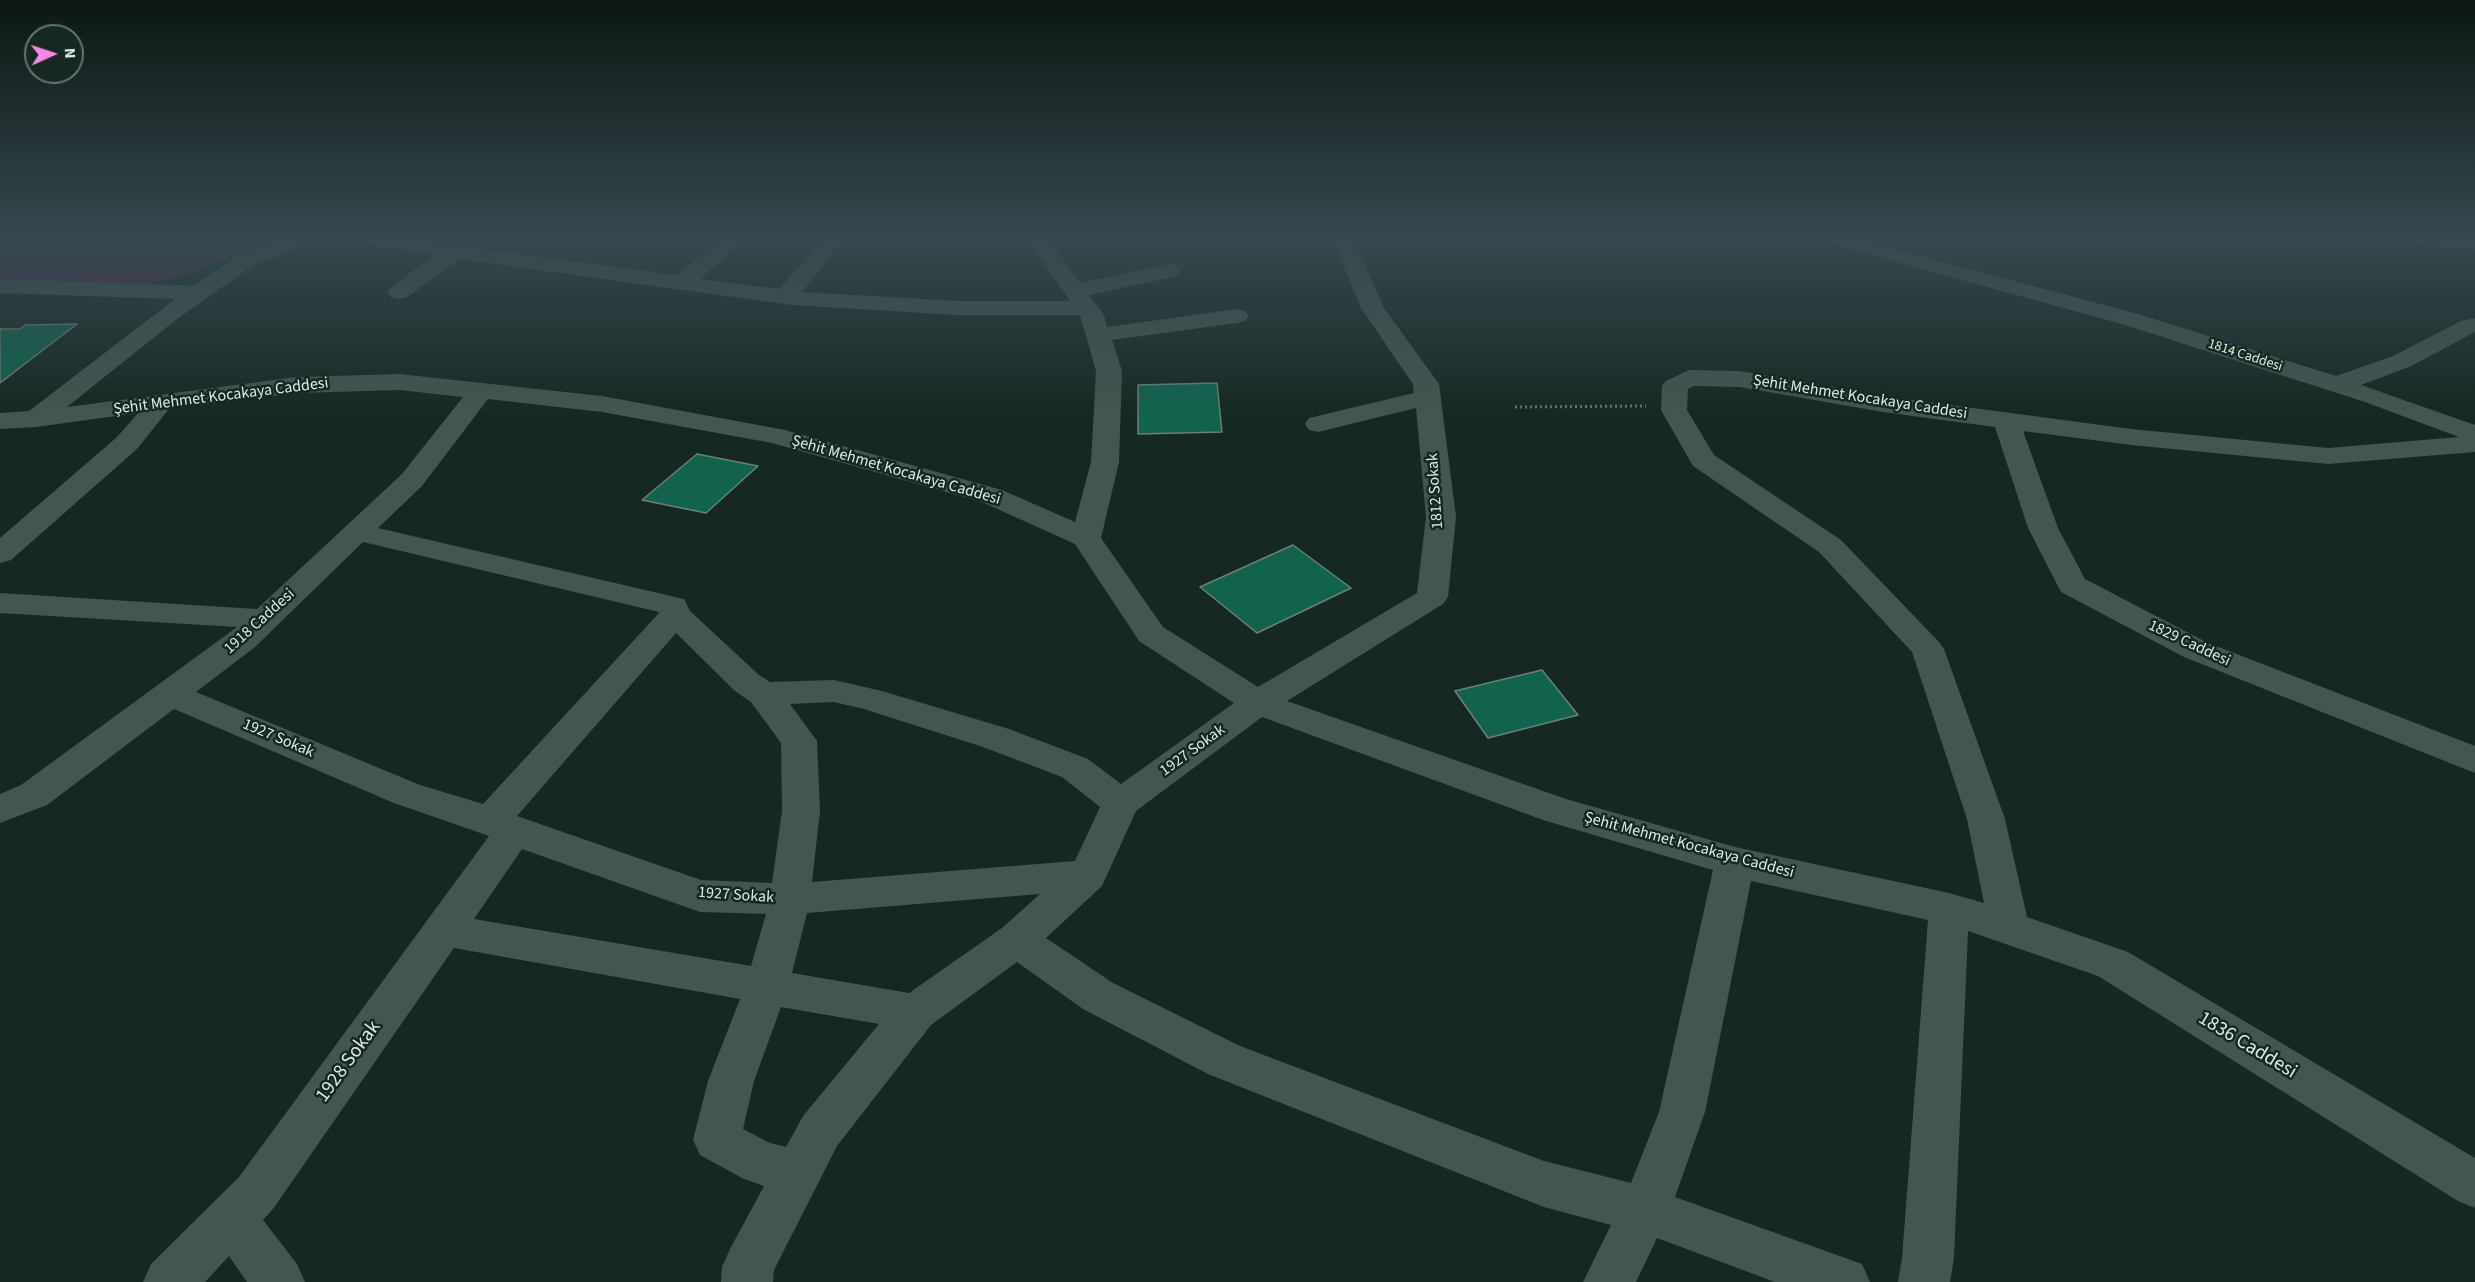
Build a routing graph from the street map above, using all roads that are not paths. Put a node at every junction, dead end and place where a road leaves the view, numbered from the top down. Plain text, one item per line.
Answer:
1 (188, 300) edge
2 (829, 300) edge
3 (1081, 300) joint
4 (1369, 300) edge
5 (2059, 300) edge
6 (1237, 315) dead end
7 (2475, 325) edge
8 (1098, 335) junction
9 (2336, 385) junction
10 (481, 391) junction
11 (1427, 398) junction
12 (160, 404) junction
13 (35, 419) junction
14 (2006, 420) junction
15 (0, 421) edge
16 (1318, 424) dead end
17 (2475, 434) edge
18 (0, 442) edge
19 (2475, 444) edge
20 (357, 532) junction
21 (1086, 538) junction
22 (0, 554) edge
23 (0, 603) edge
24 (675, 614) junction
25 (266, 619) junction
26 (171, 694) junction
27 (763, 694) junction
28 (1258, 703) junction
29 (2475, 760) edge
30 (1121, 803) junction
31 (0, 809) edge
32 (503, 825) junction
33 (1735, 862) junction
34 (1088, 875) junction
35 (790, 899) junction
36 (1949, 909) junction
37 (2009, 927) junction
38 (444, 930) junction
39 (1017, 940) junction
40 (767, 986) junction
41 (915, 1012) junction
42 (797, 1173) junction
43 (2475, 1185) edge
44 (1645, 1210) junction
45 (231, 1218) junction
46 (169, 1282) edge
47 (279, 1282) edge
48 (747, 1282) edge
49 (1609, 1282) edge
50 (1844, 1282) edge
51 (1924, 1282) edge

1 - 13 street
2 - 3 street
3 - 8 street
4 - 11 street, 1812 Sokak
5 - 9 street, 1814 Caddesi
6 - 8 street
7 - 9 street
8 - 21 street
9 - 17 street, 1814 Caddesi
10 - 12 street, Şehit Mehmet Kocakaya Caddesi
10 - 20 street, 1918 Caddesi
10 - 21 street, Şehit Mehmet Kocakaya Caddesi
11 - 16 street
11 - 28 street, 1812 Sokak
12 - 13 street, Şehit Mehmet Kocakaya Caddesi
12 - 22 street
13 - 15 street, Şehit Mehmet Kocakaya Caddesi
13 - 18 street
14 - 19 street, Şehit Mehmet Kocakaya Caddesi
14 - 29 street, 1829 Caddesi
14 - 37 street, Şehit Mehmet Kocakaya Caddesi
20 - 24 street
20 - 25 street, 1918 Caddesi
21 - 28 street, Şehit Mehmet Kocakaya Caddesi
23 - 25 street
24 - 27 street
24 - 32 street, 1928 Sokak
25 - 26 street, 1918 Caddesi
26 - 31 street, 1918 Caddesi
26 - 32 street, 1927 Sokak
27 - 30 street
27 - 35 street
28 - 30 street, 1927 Sokak
28 - 33 street, Şehit Mehmet Kocakaya Caddesi
30 - 34 street, 1927 Sokak
32 - 35 street, 1927 Sokak
32 - 38 street, 1928 Sokak
33 - 36 street, Şehit Mehmet Kocakaya Caddesi
33 - 44 street
34 - 35 street, 1927 Sokak
34 - 39 street
35 - 40 street
36 - 37 street, Şehit Mehmet Kocakaya Caddesi
36 - 51 street
37 - 43 street, 1836 Caddesi
38 - 40 street
38 - 45 street, 1928 Sokak
39 - 41 street
39 - 44 street
40 - 41 street
40 - 42 street
41 - 42 street
42 - 48 street
44 - 49 street
44 - 50 street
45 - 46 street, 1928 Sokak
45 - 47 street

